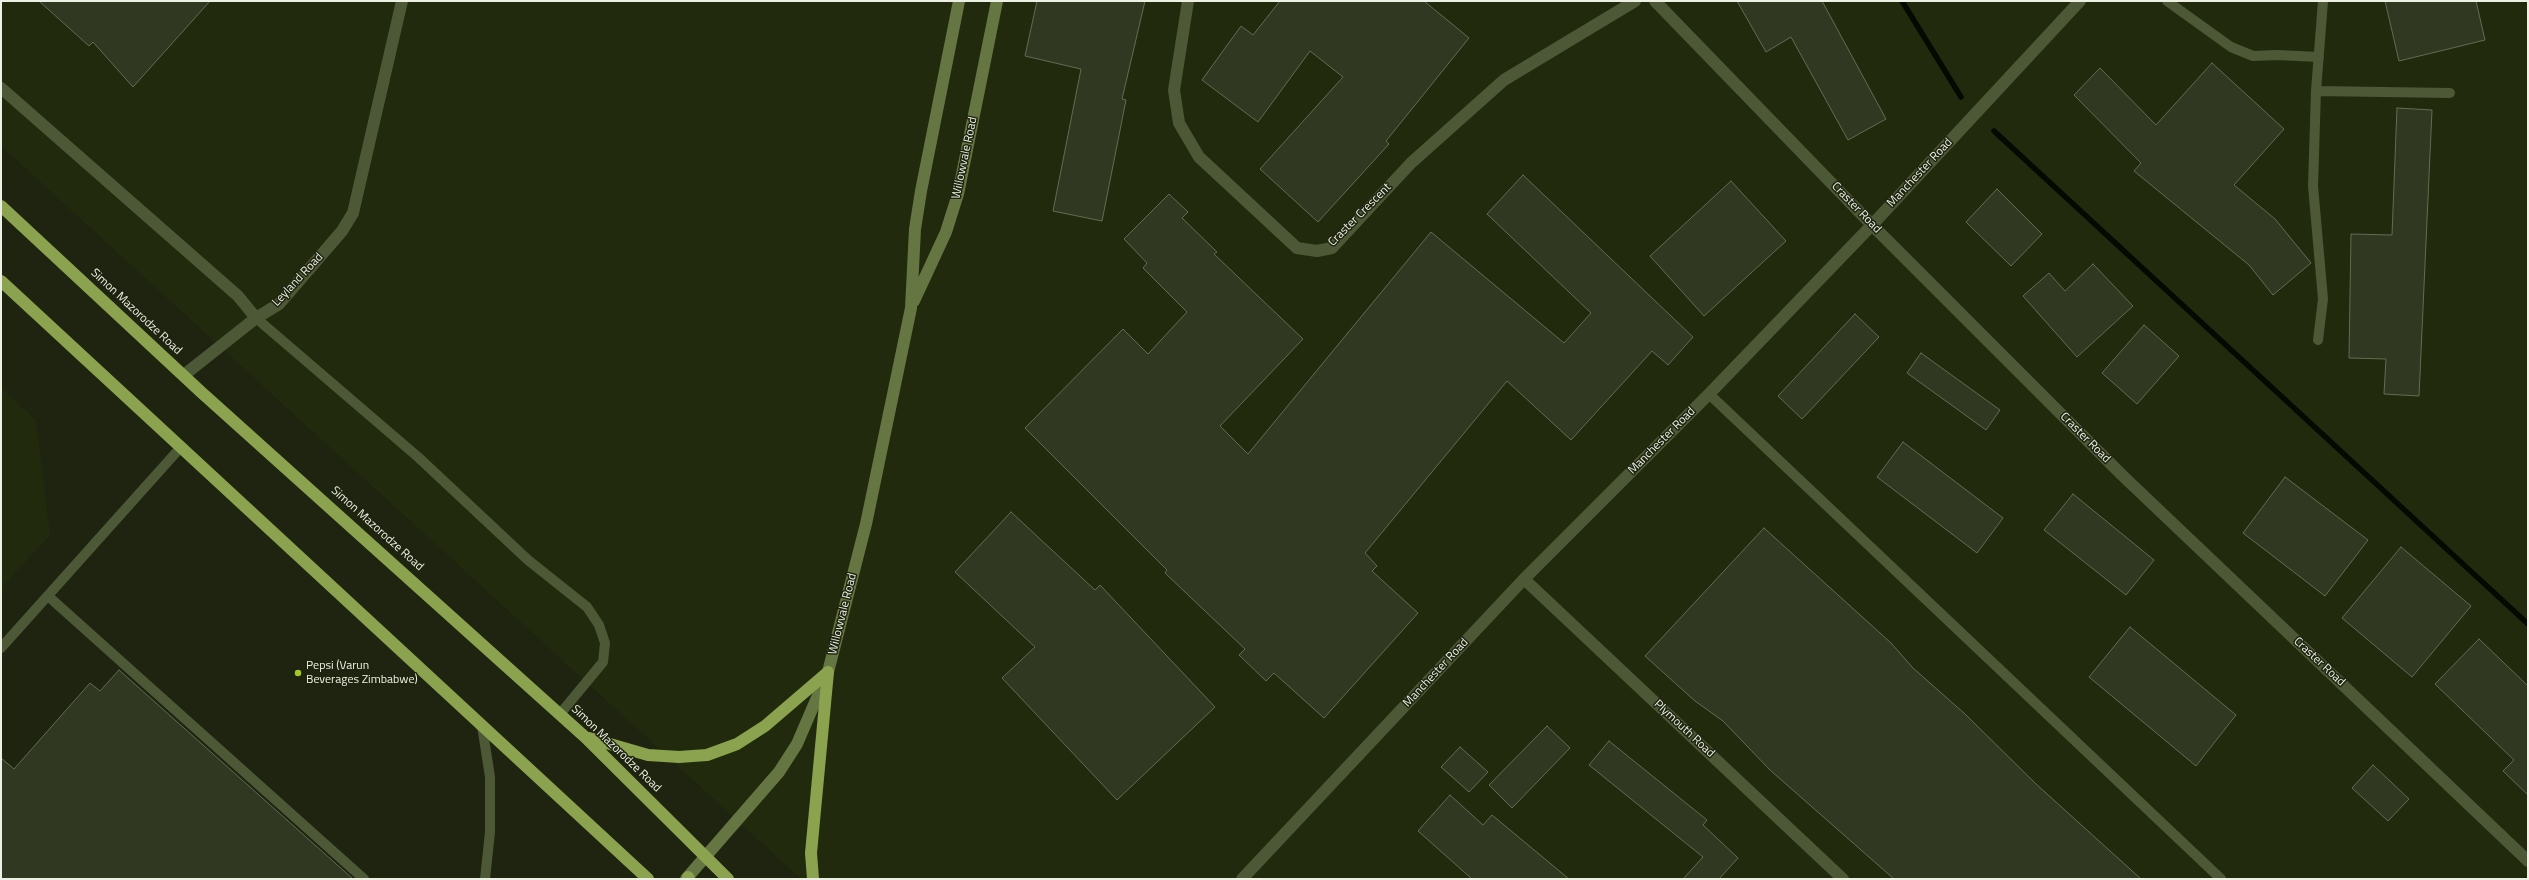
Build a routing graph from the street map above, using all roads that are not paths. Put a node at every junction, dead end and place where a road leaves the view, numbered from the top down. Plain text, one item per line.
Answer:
1 (402, 1) edge
2 (959, 1) edge
3 (997, 1) edge
4 (1188, 1) edge
5 (1635, 1) edge
6 (1655, 1) edge
7 (2080, 1) edge
8 (2167, 1) edge
9 (2324, 1) edge
10 (2319, 57) junction
11 (1, 88) edge
12 (2316, 91) junction
13 (2450, 93) dead end
14 (1, 206) edge
15 (1872, 225) junction
16 (1, 281) edge
17 (911, 308) junction
18 (256, 318) junction
19 (2318, 340) dead end
20 (184, 375) junction
21 (1709, 394) junction
22 (181, 447) junction
23 (1524, 579) junction
24 (48, 596) junction
25 (1, 648) edge
26 (828, 672) junction
27 (560, 714) junction
28 (482, 726) junction
29 (586, 737) junction
30 (705, 857) junction
31 (2528, 861) edge
32 (688, 878) edge
33 (364, 879) edge
34 (485, 879) edge
35 (648, 879) edge
36 (728, 879) edge
37 (813, 879) edge
38 (1242, 879) edge
39 (1843, 879) edge
40 (2220, 879) edge

1 - 18 street, Leyland Road
2 - 17 main road, Willowvale Road
3 - 17 main road, Willowvale Road
4 - 5 street, Craster Crescent
6 - 15 street, Craster Road
7 - 15 street, Manchester Road
8 - 10 lane
9 - 10 lane
10 - 12 lane
11 - 18 street
12 - 13 lane
12 - 19 lane
14 - 20 highway, Simon Mazorodze Road
15 - 21 street, Manchester Road
15 - 31 street, Craster Road
16 - 22 highway
17 - 26 main road, Willowvale Road
18 - 20 street, Leyland Road
18 - 27 lane
20 - 27 highway, Simon Mazorodze Road
21 - 23 street, Manchester Road
21 - 40 lane
22 - 24 lane
22 - 28 highway
23 - 38 street, Manchester Road
23 - 39 street, Plymouth Road
24 - 25 lane
24 - 33 lane
26 - 29 highway
26 - 30 main road, Willowvale Road
26 - 37 highway
27 - 29 highway, Simon Mazorodze Road
28 - 34 lane
28 - 35 highway
29 - 30 highway, Simon Mazorodze Road
30 - 32 main road, Willowvale Road
30 - 36 highway, Simon Mazorodze Road

